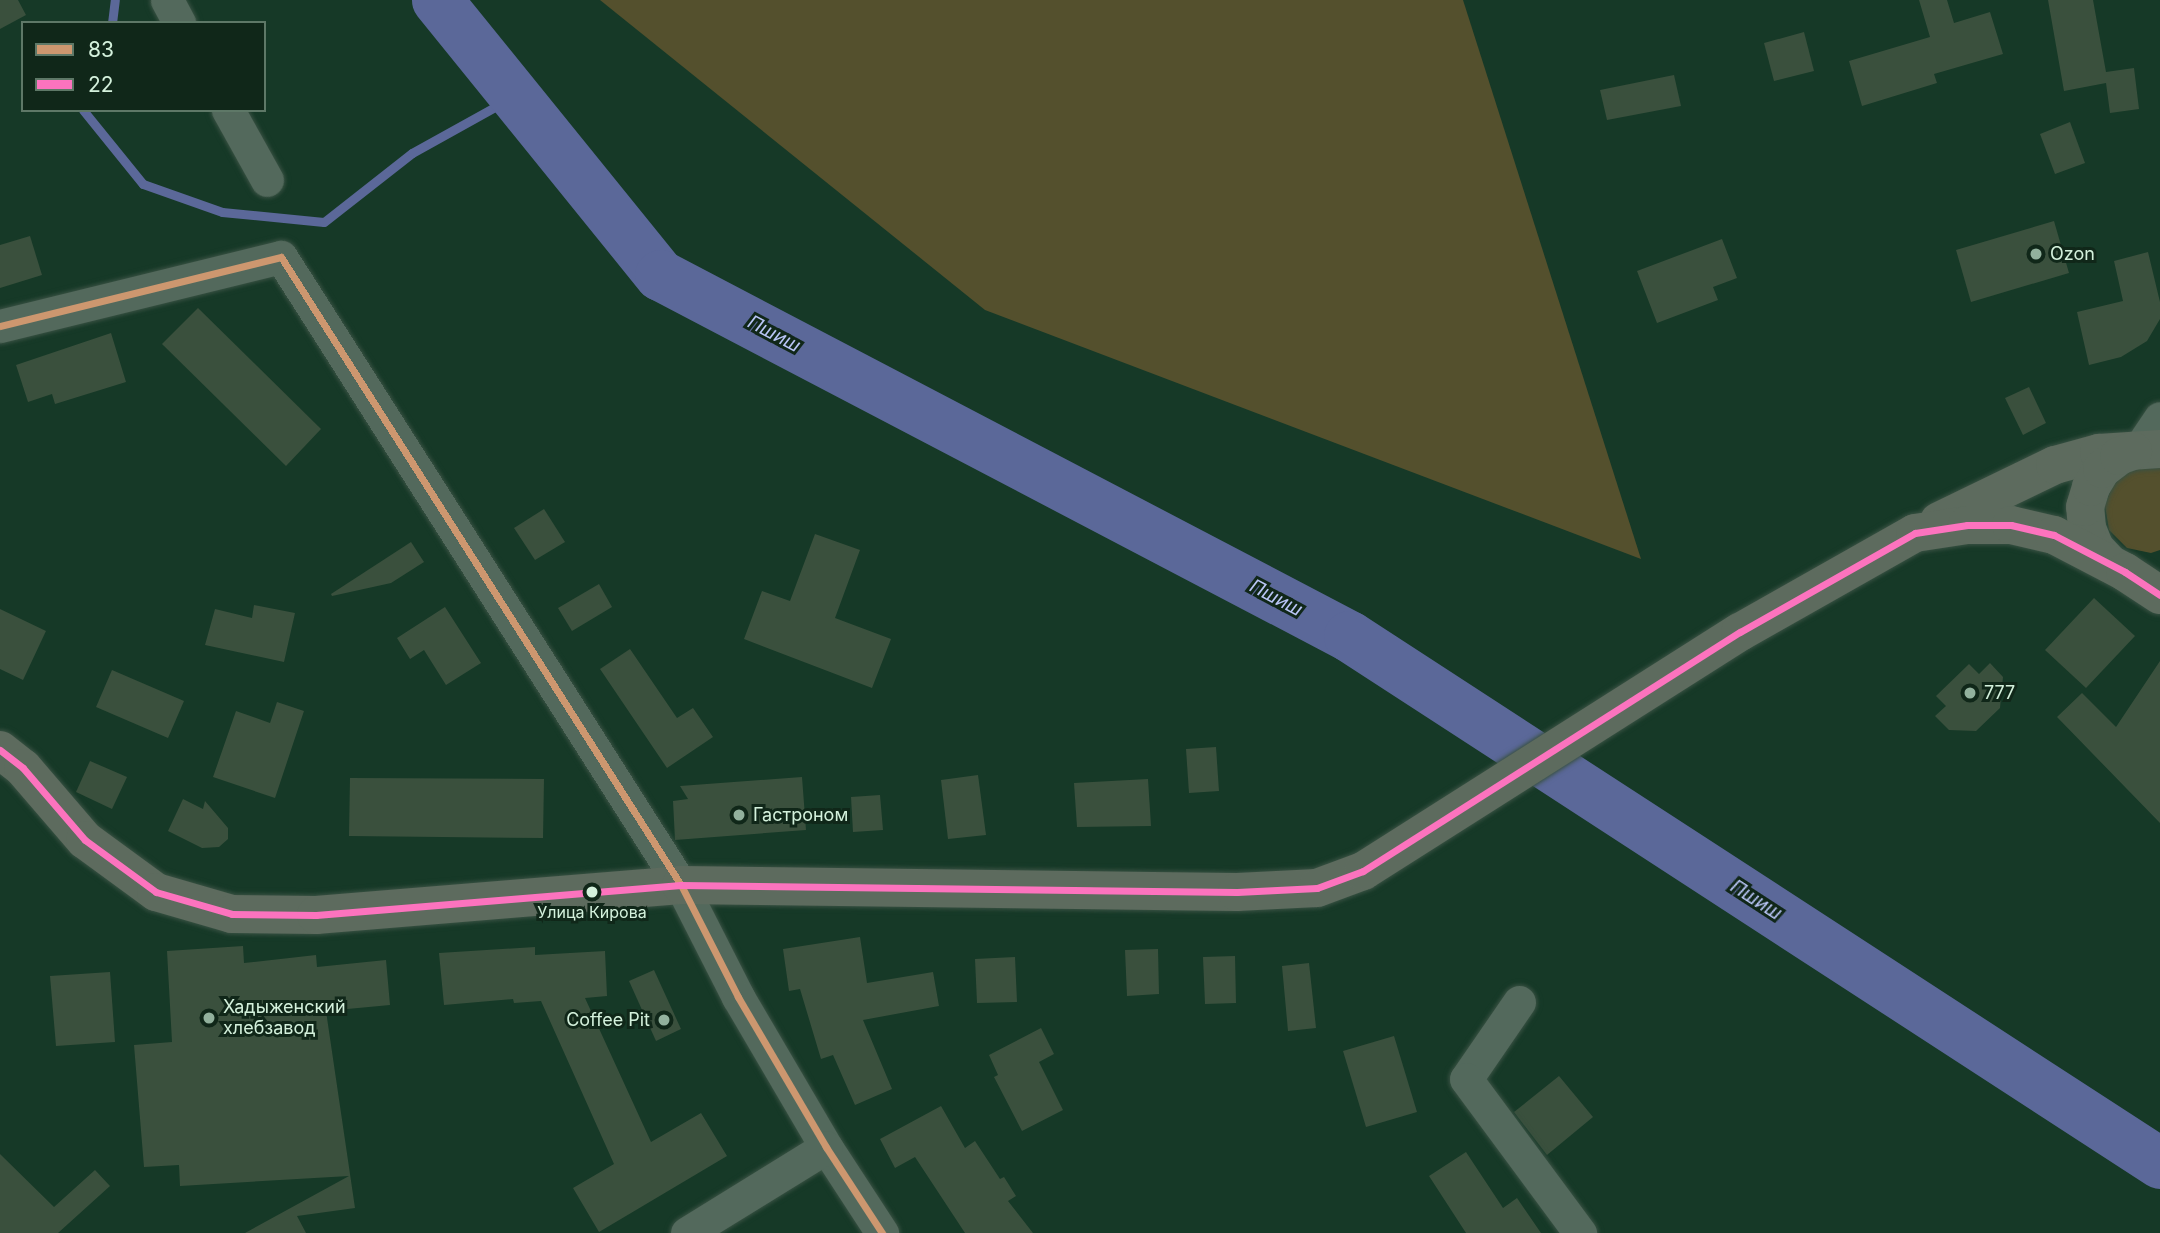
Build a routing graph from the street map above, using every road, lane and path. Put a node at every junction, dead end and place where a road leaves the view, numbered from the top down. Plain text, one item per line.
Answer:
1 (167, 0) edge
2 (178, 21) edge
3 (229, 112) edge
4 (267, 180) dead end
5 (0, 326) edge
6 (2160, 418) edge
7 (2149, 449) edge
8 (1915, 533) junction
9 (2131, 570) edge
10 (2160, 595) edge
11 (0, 750) edge
12 (681, 885) junction
13 (1519, 1002) dead end
14 (825, 1147) junction
15 (687, 1233) edge
16 (882, 1233) edge
17 (1580, 1233) edge

1 - 2 street
3 - 4 street
5 - 12 street
6 - 7 street
7 - 8 main road
7 - 9 main road
8 - 9 main road
8 - 12 main road
9 - 10 main road
11 - 12 main road
12 - 14 street
13 - 17 street
14 - 15 street
14 - 16 street

